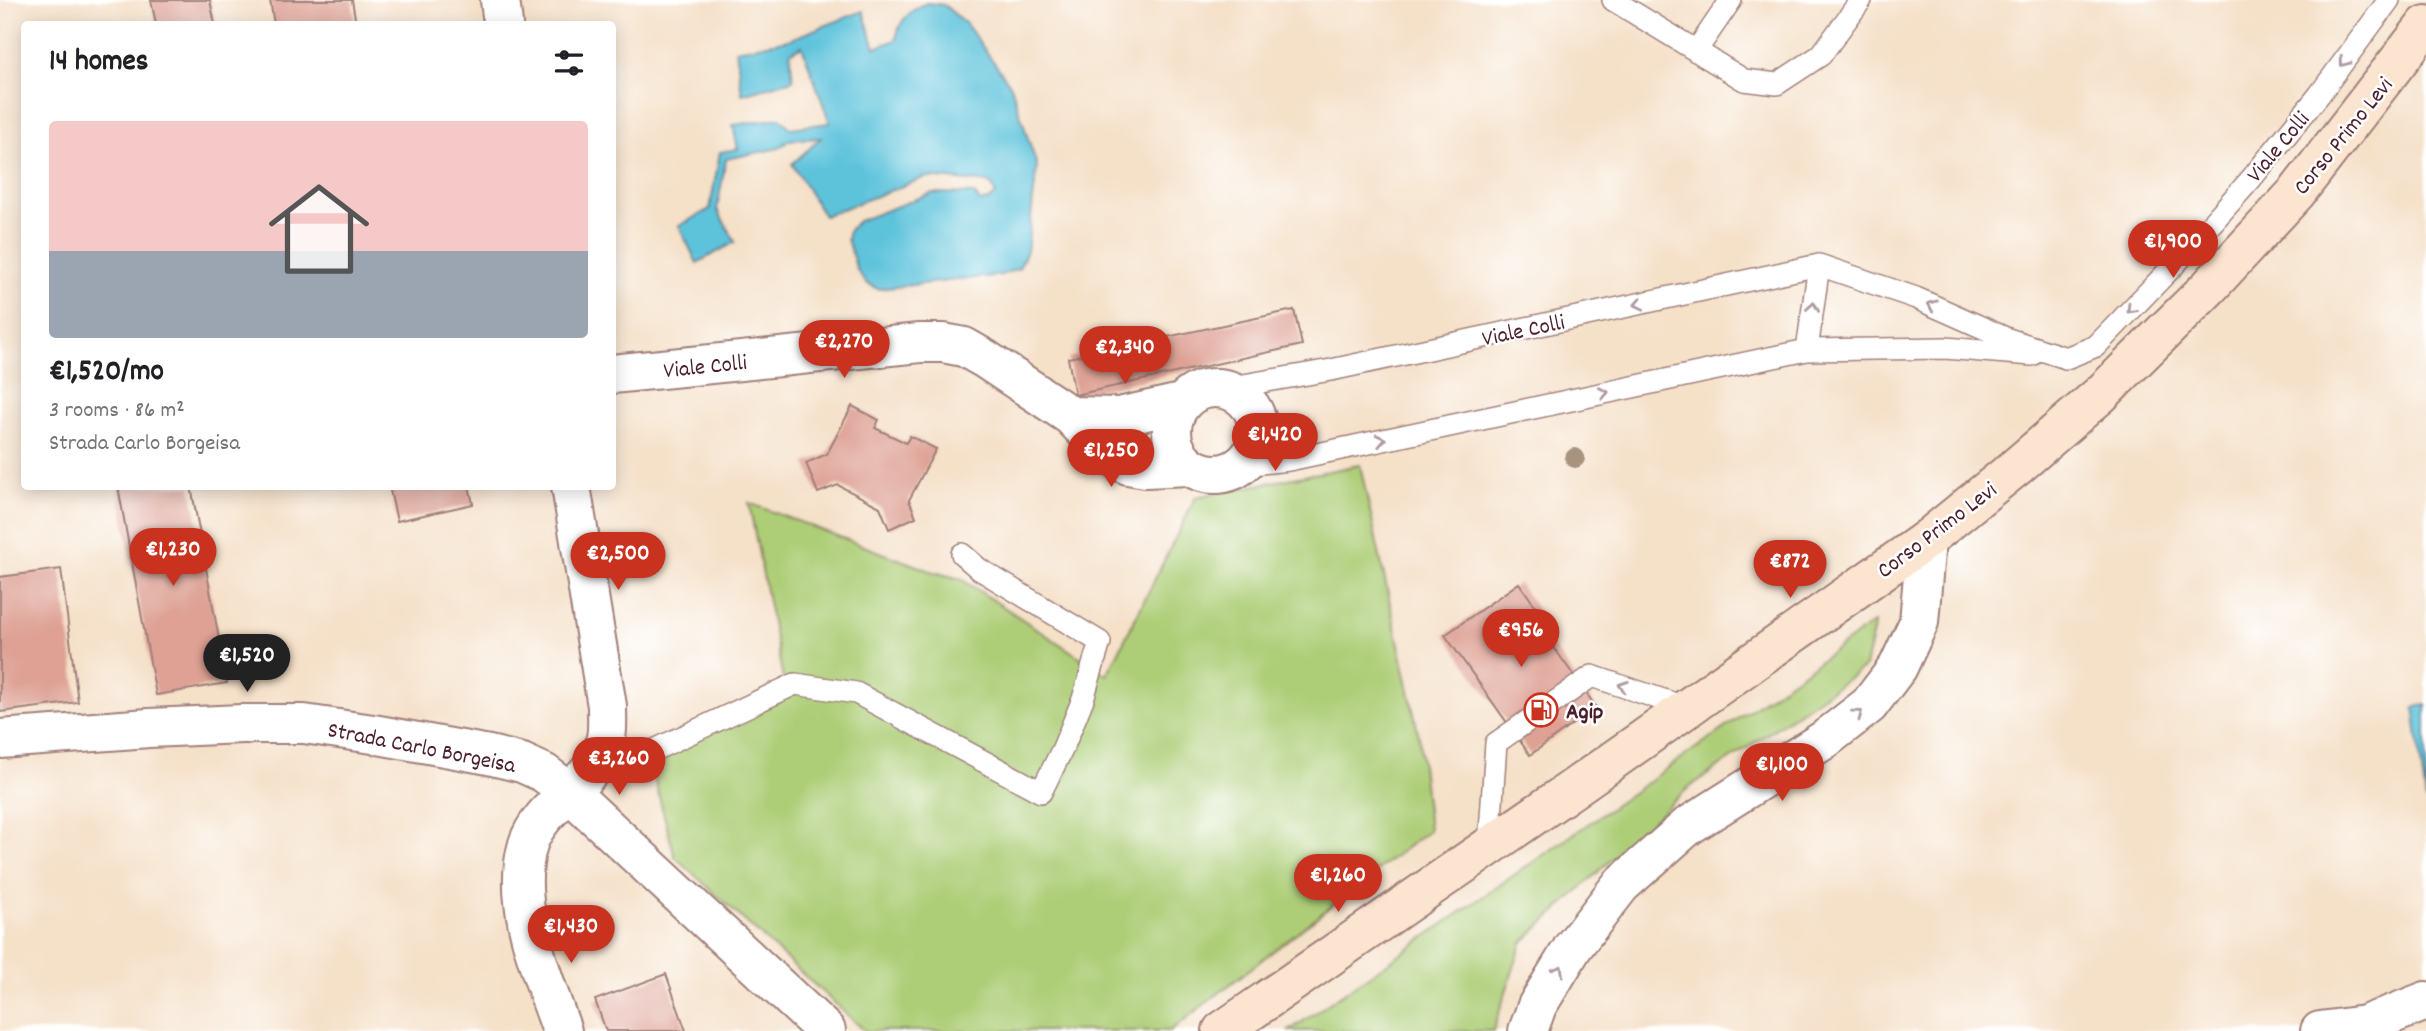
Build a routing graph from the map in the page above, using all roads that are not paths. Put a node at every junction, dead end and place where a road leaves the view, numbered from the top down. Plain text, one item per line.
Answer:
1 (500, 0) edge
2 (1613, 0) edge
3 (1731, 0) edge
4 (1861, 0) edge
5 (2382, 3) edge
6 (503, 21) edge
7 (2426, 25) edge
8 (1696, 51) junction
9 (1819, 265) junction
10 (1807, 350) junction
11 (2066, 358) junction
12 (616, 374) edge
13 (1226, 388) junction
14 (1181, 403) junction
15 (1071, 416) junction
16 (1242, 465) junction
17 (1189, 466) junction
18 (571, 490) edge
19 (1926, 540) junction
20 (962, 554) dead end
21 (1687, 708) junction
22 (0, 739) edge
23 (598, 761) junction
24 (568, 791) junction
25 (1489, 847) junction
26 (2426, 1001) edge
27 (2365, 1028) edge
28 (562, 1031) edge
29 (826, 1031) edge
30 (1222, 1031) edge
31 (1528, 1031) edge
32 (2320, 1031) edge

1 - 6 street
2 - 8 lane
3 - 8 lane
4 - 8 lane
5 -> 11 lane, Viale Colli
7 - 19 main road, Corso Primo Levi
10 -> 9 lane
11 -> 9 lane
9 -> 13 lane, Viale Colli
10 - 11 lane, Viale Colli
16 -> 10 lane, Viale Colli
12 - 15 street, Viale Colli
13 - 14 street
13 - 16 street
14 - 15 street
14 - 17 street
15 - 17 street, Viale Colli
16 - 17 street
18 - 23 street
19 - 21 main road, Corso Primo Levi
31 -> 19 street
20 - 23 lane
21 - 25 main road, Corso Primo Levi
21 -> 25 lane
22 - 24 street, Strada Carlo Borgeisa
23 - 24 street
24 - 28 street
24 - 29 street, Strada Carlo Borgeisa
25 - 30 main road, Corso Primo Levi
26 - 27 street
27 - 32 street

